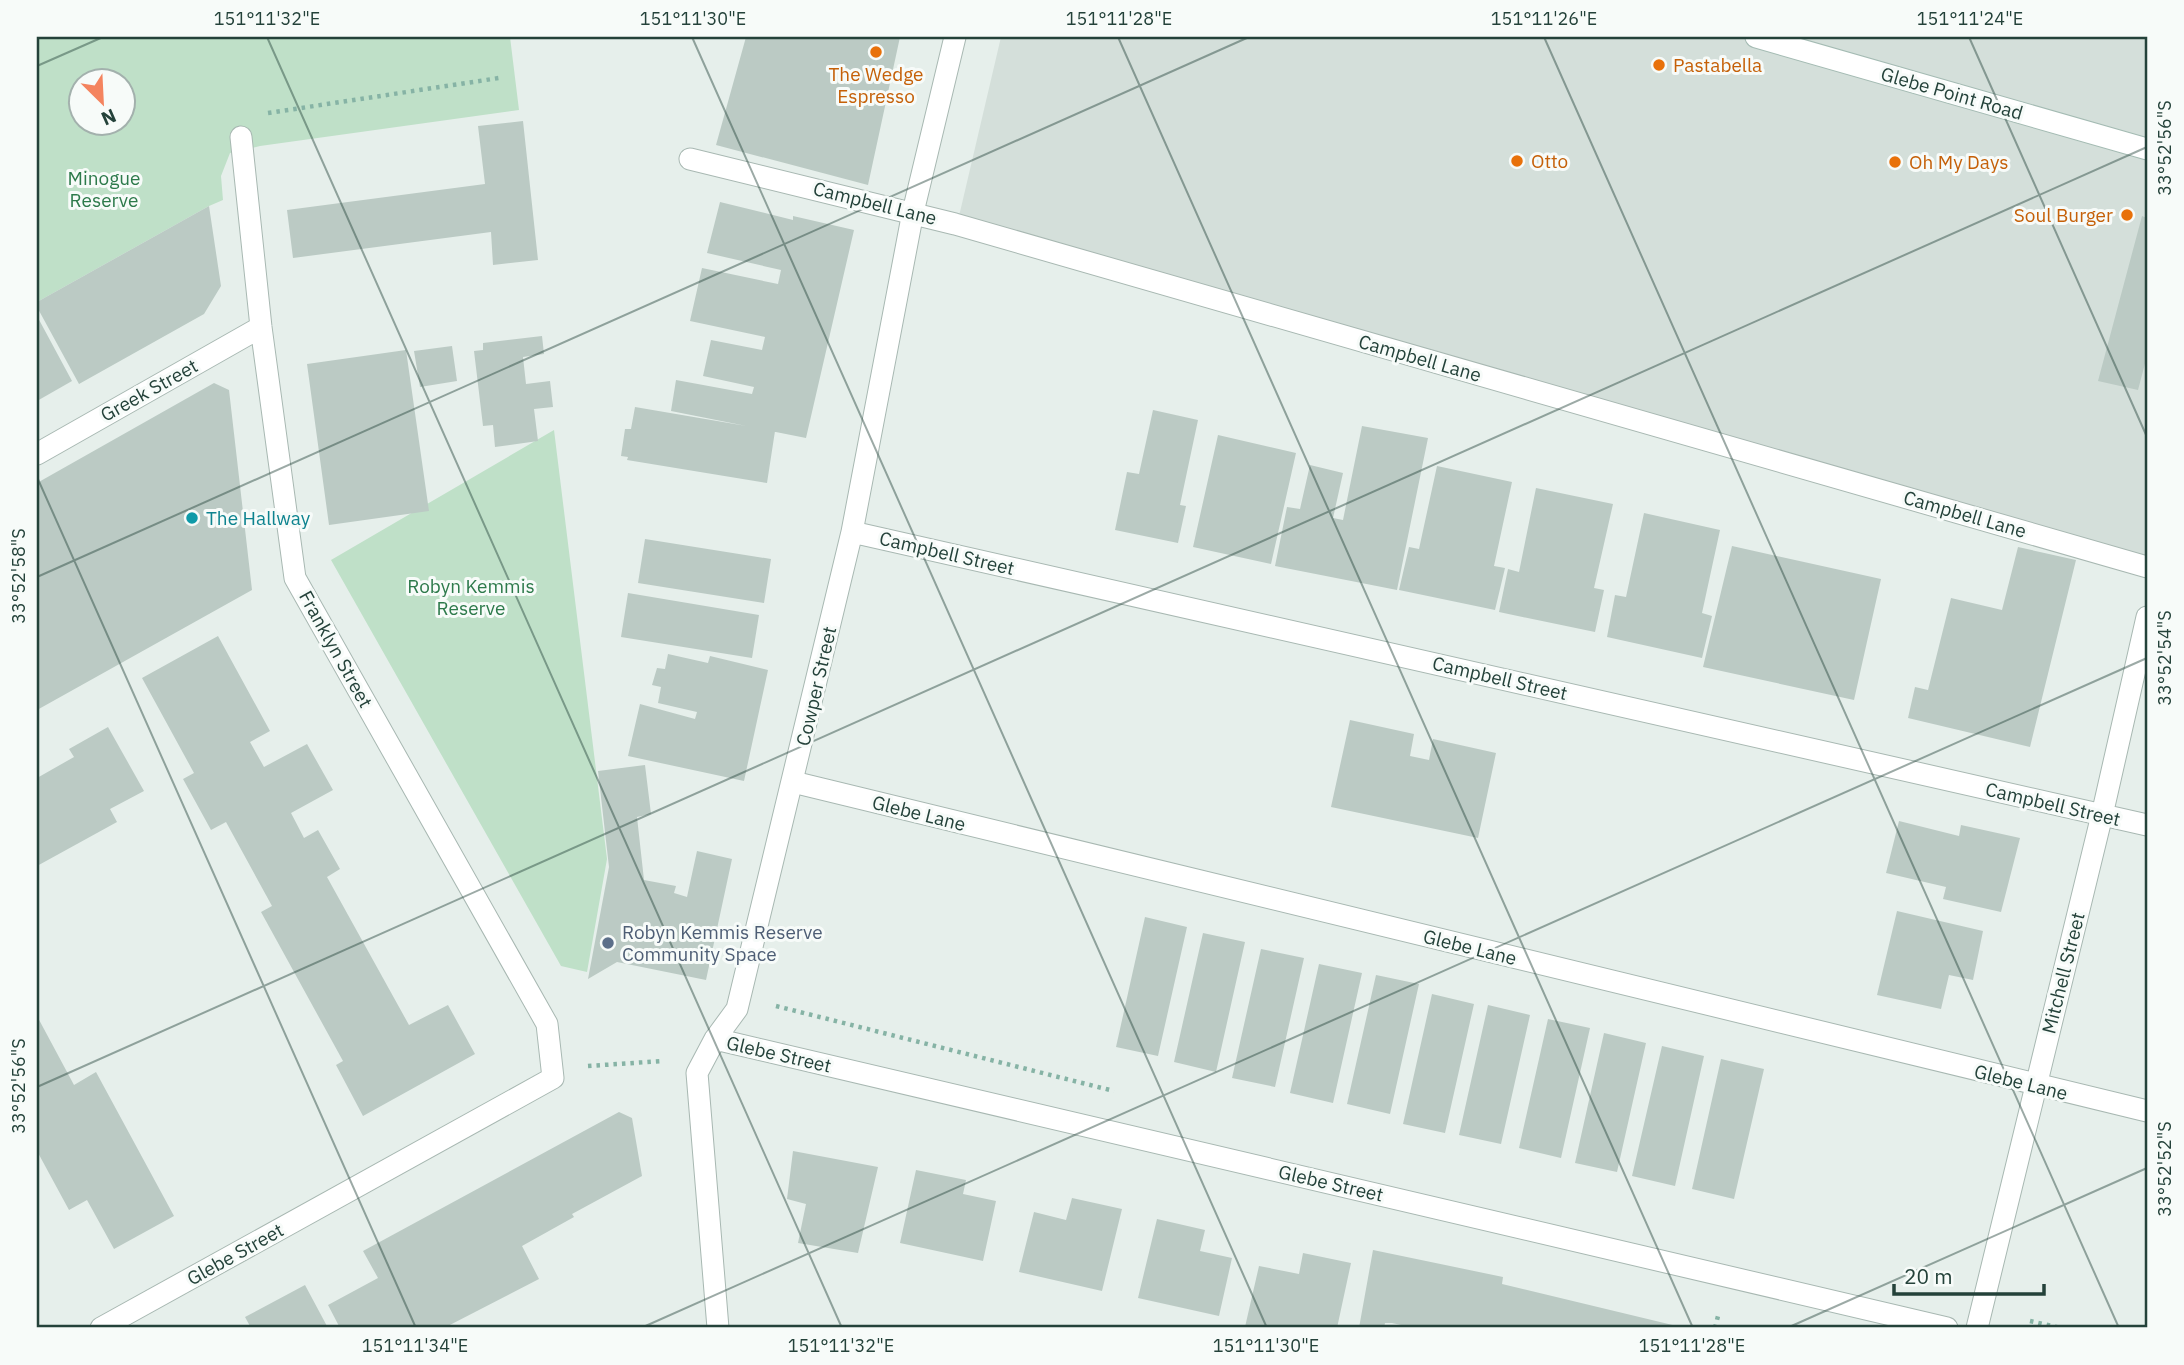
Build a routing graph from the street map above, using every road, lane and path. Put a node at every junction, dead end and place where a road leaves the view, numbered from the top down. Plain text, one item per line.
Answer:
1 (955, 37) edge
2 (1756, 37) edge
3 (499, 78) dead end
4 (258, 114) dead end
5 (241, 136) dead end
6 (2147, 149) edge
7 (690, 159) dead end
8 (913, 212) junction
9 (261, 327) junction
10 (37, 454) edge
11 (852, 532) junction
12 (2147, 567) edge
13 (2147, 617) edge
14 (793, 782) junction
15 (2102, 815) junction
16 (2147, 825) edge
17 (715, 1039) junction
18 (664, 1060) dead end
19 (577, 1067) dead end
20 (553, 1078) joint
21 (2036, 1084) junction
22 (2147, 1111) edge
23 (2030, 1321) dead end
24 (101, 1328) edge
25 (718, 1328) edge
26 (1947, 1328) edge
27 (1977, 1328) edge
28 (2061, 1328) edge

1 - 8 street, Cowper Street
2 - 6 street, Glebe Point Road
3 - 4 path
5 - 9 street, Franklyn Street
7 - 8 street, Campbell Lane
8 - 11 street, Cowper Street
8 - 12 street, Campbell Lane
9 - 10 street, Greek Street
9 - 20 street, Franklyn Street
11 - 14 street, Cowper Street
11 - 15 street, Campbell Street
13 - 15 street, Mitchell Street
14 - 17 street, Cowper Street
14 - 21 street, Glebe Lane
15 - 16 street, Campbell Street
15 - 21 street, Mitchell Street
17 - 25 street, Cowper Street
17 - 26 street, Glebe Street
18 - 19 path
20 - 24 street, Glebe Street
21 - 22 street, Glebe Lane
21 - 27 street, Mitchell Street
23 - 28 path

